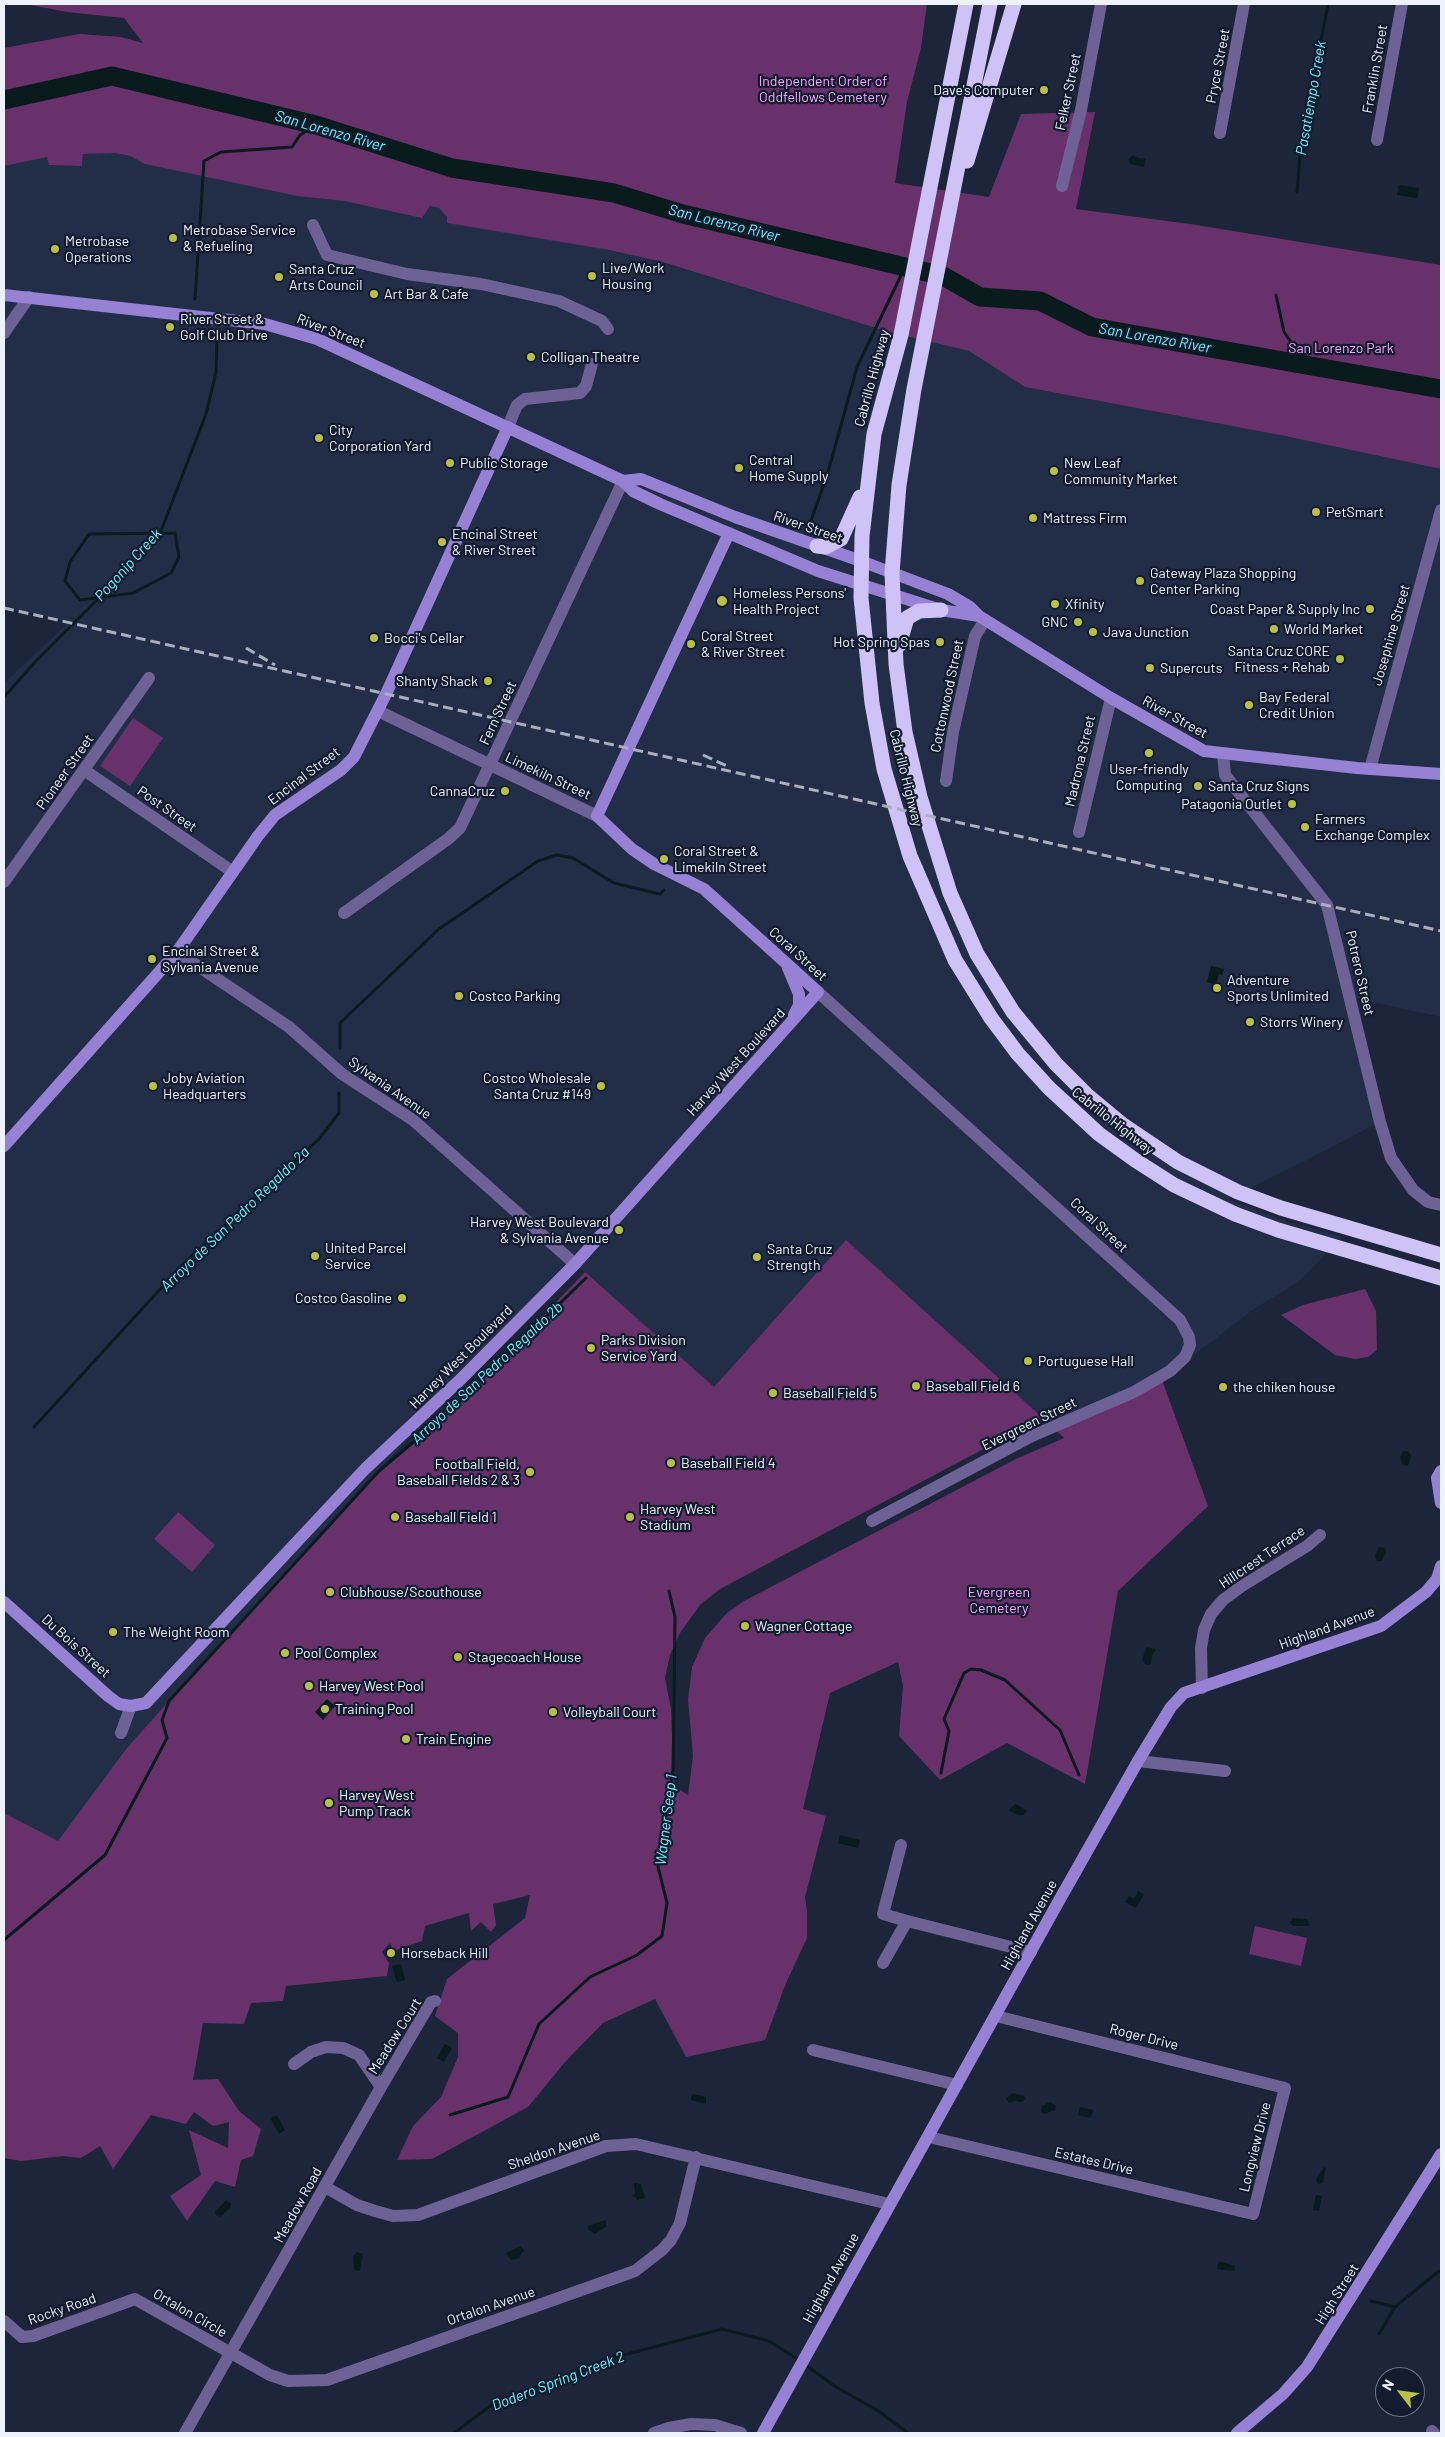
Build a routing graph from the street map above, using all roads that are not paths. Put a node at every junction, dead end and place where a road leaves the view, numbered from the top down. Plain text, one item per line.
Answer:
1 (958, 4) edge
2 (966, 4) edge
3 (990, 4) edge
4 (1014, 4) edge
5 (1101, 4) edge
6 (1244, 4) edge
7 (1402, 4) edge
8 (945, 112) junction
9 (1220, 133) dead end
10 (1377, 140) dead end
11 (1062, 186) dead end
12 (946, 222) junction
13 (313, 225) dead end
14 (4, 295) edge
15 (29, 297) junction
16 (608, 329) dead end
17 (4, 332) edge
18 (592, 364) dead end
19 (508, 427) junction
20 (867, 479) junction
21 (623, 481) junction
22 (1441, 510) edge
23 (729, 533) junction
24 (817, 546) junction
25 (861, 561) junction
26 (892, 573) junction
27 (861, 585) junction
28 (893, 594) junction
29 (941, 610) junction
30 (982, 618) junction
31 (896, 664) junction
32 (149, 678) dead end
33 (1111, 698) junction
34 (378, 711) junction
35 (1223, 754) junction
36 (490, 766) junction
37 (1370, 769) junction
38 (84, 770) junction
39 (1441, 774) edge
40 (946, 781) dead end
41 (597, 816) junction
42 (1079, 832) dead end
43 (233, 872) junction
44 (4, 882) edge
45 (344, 912) dead end
46 (177, 952) junction
47 (786, 962) junction
48 (818, 992) junction
49 (790, 1024) junction
50 (4, 1146) edge
51 (1441, 1205) edge
52 (1441, 1255) edge
53 (575, 1264) junction
54 (1441, 1278) edge
55 (1190, 1345) joint
56 (1441, 1470) edge
57 (1441, 1503) edge
58 (872, 1521) dead end
59 (1320, 1535) dead end
60 (1441, 1566) edge
61 (4, 1602) edge
62 (1202, 1688) junction
63 (131, 1706) junction
64 (121, 1733) dead end
65 (1138, 1761) junction
66 (1225, 1771) dead end
67 (901, 1845) dead end
68 (907, 1921) junction
69 (1030, 1952) junction
70 (883, 1963) dead end
71 (435, 2001) dead end
72 (996, 2016) junction
73 (814, 2050) dead end
74 (294, 2064) dead end
75 (957, 2086) junction
76 (381, 2087) junction
77 (1285, 2088) joint
78 (929, 2138) junction
79 (1441, 2154) edge
80 (696, 2157) junction
81 (325, 2187) junction
82 (889, 2204) junction
83 (1254, 2214) joint
84 (135, 2299) joint
85 (4, 2321) edge
86 (231, 2354) junction
87 (185, 2433) edge
88 (654, 2433) edge
89 (741, 2433) edge
90 (763, 2433) edge
91 (1237, 2433) edge

1 - 8 highway
2 - 8 highway, Cabrillo Highway
3 - 12 highway, Cabrillo Highway
4 - 12 highway
5 - 11 street, Felker Street
6 - 9 street, Pryce Street
7 - 10 street, Franklin Street
8 - 20 highway, Cabrillo Highway
12 - 26 highway, Cabrillo Highway
13 - 16 street
14 - 15 street, River Street
15 - 17 street
15 - 19 street, River Street
18 - 19 street
19 - 21 street, River Street
19 - 34 street, Encinal Street
20 - 24 highway
20 - 25 highway, Cabrillo Highway
21 - 23 street, River Street
21 - 24 street, River Street
21 - 36 street, Fern Street
22 - 37 street, Josephine Street
23 - 27 street, River Street
23 - 41 street
24 - 25 street, River Street
25 - 26 street, River Street
25 - 27 highway, Cabrillo Highway
26 - 28 highway, Cabrillo Highway
26 - 30 street, River Street
27 - 28 street, River Street
27 - 54 highway, Cabrillo Highway
28 - 29 street, River Street
28 - 31 highway, Cabrillo Highway
29 - 30 street, River Street
29 - 31 highway
30 - 33 street, River Street
30 - 40 street, Cottonwood Street
31 - 52 highway, Cabrillo Highway
32 - 38 street, Pioneer Street
33 - 35 street, River Street
33 - 42 street, Madrona Street
34 - 36 street, Limekiln Street
34 - 43 street, Encinal Street
35 - 37 street, River Street
35 - 51 street, Potrero Street
36 - 41 street, Limekiln Street
36 - 45 street, Fern Street
37 - 39 street, River Street
38 - 43 street, Post Street
38 - 44 street, Pioneer Street
41 - 47 street, Coral Street
43 - 46 street, Encinal Street
46 - 50 street, Encinal Street
46 - 53 street, Sylvania Avenue
47 - 48 street, Coral Street
47 - 49 street
48 - 49 street, Harvey West Boulevard
48 - 55 street, Coral Street
49 - 53 street, Harvey West Boulevard
53 - 63 street, Harvey West Boulevard
55 - 58 street, Evergreen Street
56 - 57 street
59 - 62 street, Hillcrest Terrace
60 - 62 street, Highland Avenue
61 - 63 street, Du Bois Street
62 - 65 street, Highland Avenue
63 - 64 street
65 - 66 street
65 - 69 street, Highland Avenue
67 - 68 street
68 - 69 street
68 - 70 street
69 - 72 street, Highland Avenue
71 - 76 street, Meadow Court
72 - 75 street, Highland Avenue
72 - 77 street, Roger Drive
73 - 75 street
74 - 76 street
75 - 78 street, Highland Avenue
76 - 81 street, Meadow Road
77 - 83 street, Longview Drive
78 - 82 street, Highland Avenue
78 - 83 street, Estates Drive
79 - 91 street, High Street
80 - 81 street, Sheldon Avenue
80 - 82 street, Sheldon Avenue
80 - 86 street, Ortalon Avenue
81 - 86 street, Meadow Road
82 - 90 street, Highland Avenue
84 - 85 street, Rocky Road
84 - 86 street, Ortalon Circle
86 - 87 street, Meadow Road
88 - 89 street

